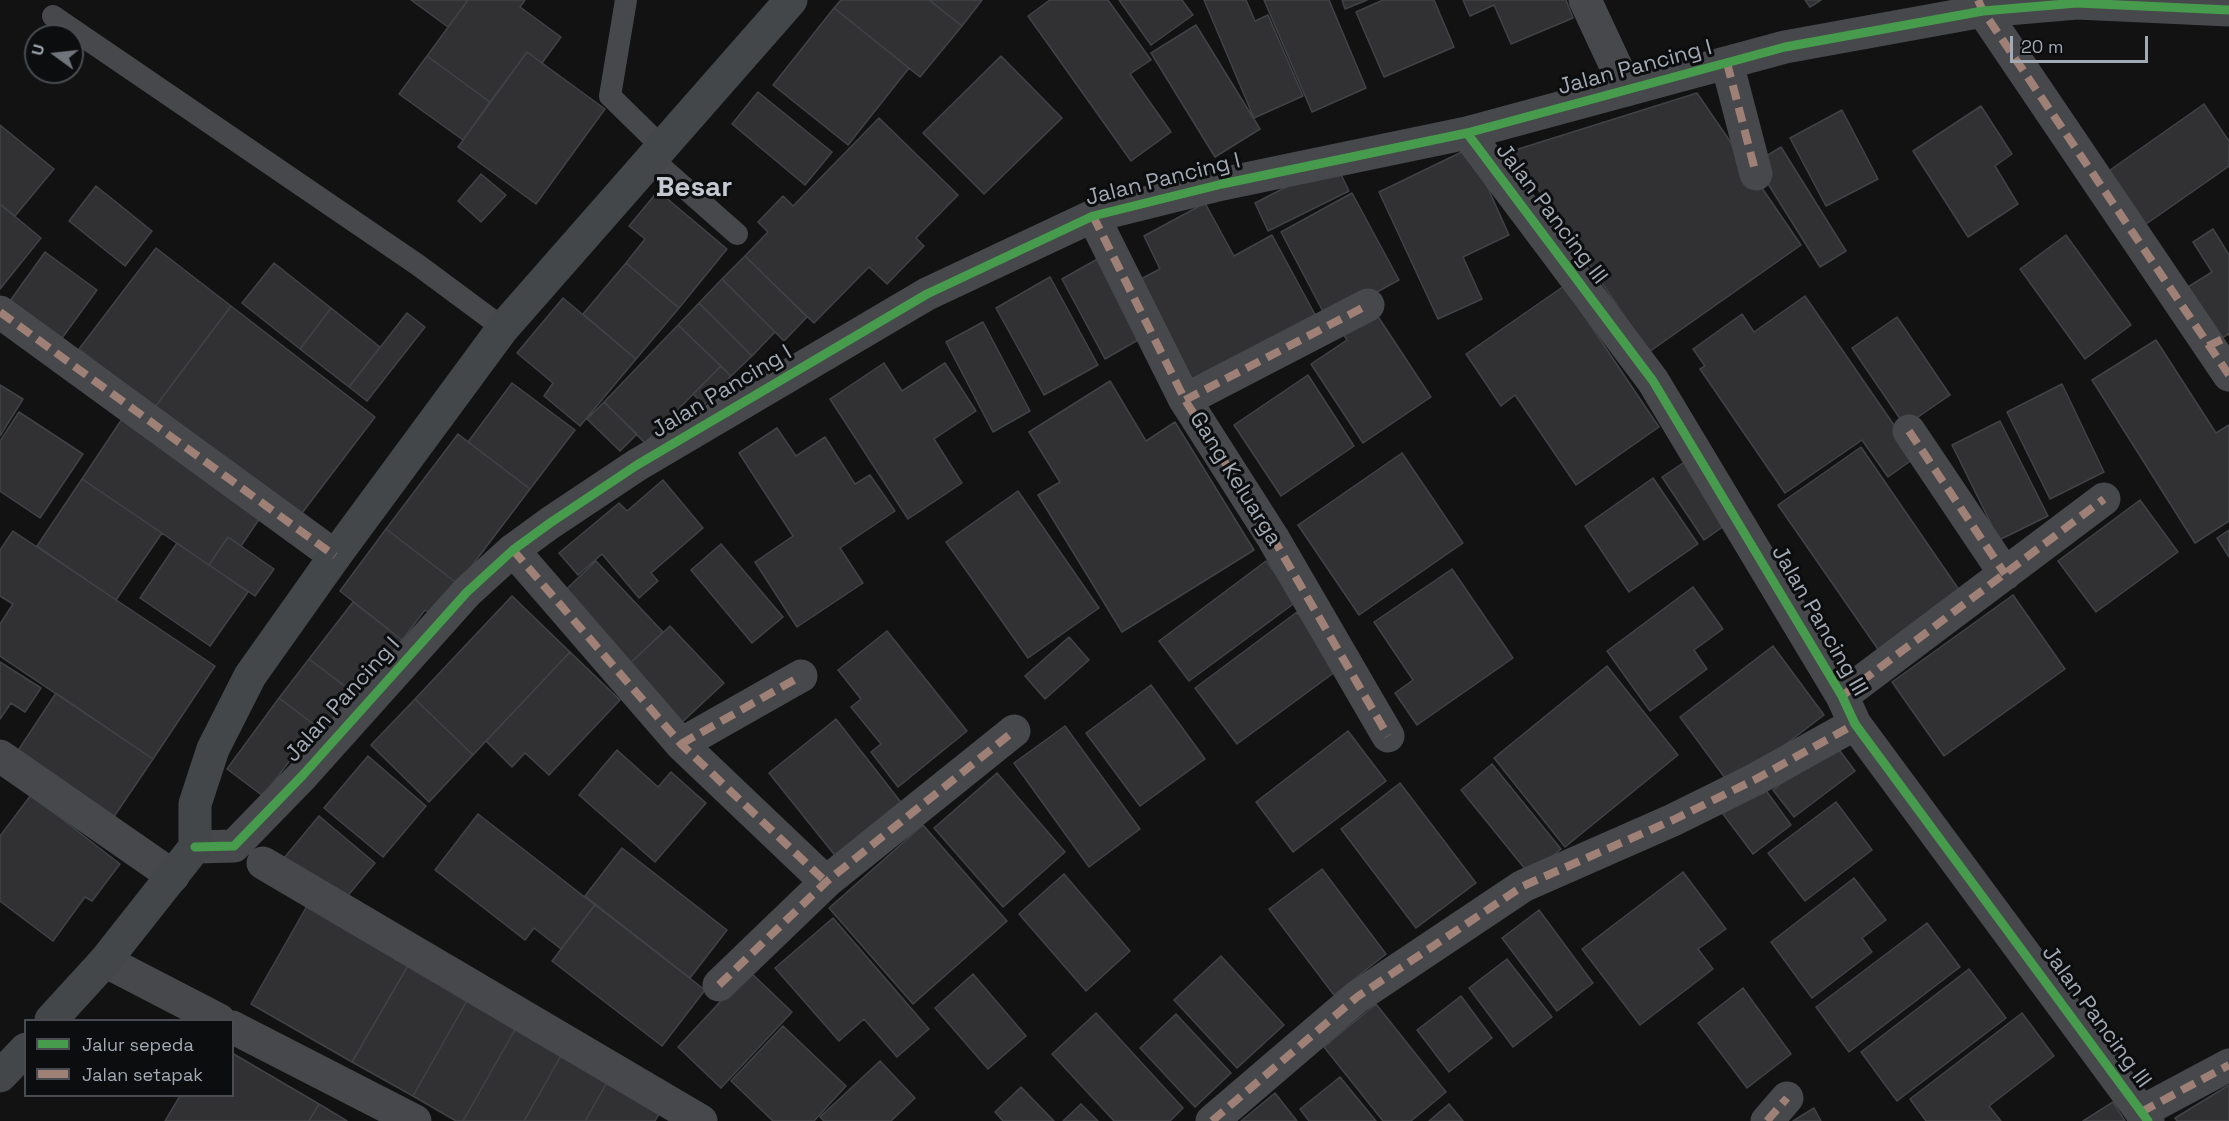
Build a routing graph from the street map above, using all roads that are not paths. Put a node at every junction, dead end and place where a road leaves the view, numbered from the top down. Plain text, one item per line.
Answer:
1 (626, 0) edge
2 (790, 0) edge
3 (1585, 0) edge
4 (1981, 5) edge
5 (2229, 10) edge
6 (53, 16) dead end
7 (1727, 63) junction
8 (1627, 90) junction
9 (1467, 134) junction
10 (657, 153) junction
11 (1756, 174) dead end
12 (1093, 216) junction
13 (737, 234) dead end
14 (1368, 305) dead end
15 (0, 312) edge
16 (502, 328) junction
17 (2219, 341) edge
18 (2229, 375) edge
19 (1185, 400) junction
20 (1909, 431) dead end
21 (2104, 499) dead end
22 (513, 550) junction
23 (335, 556) junction
24 (2005, 573) junction
25 (801, 676) dead end
26 (1849, 710) junction
27 (1014, 731) dead end
28 (1388, 736) dead end
29 (681, 744) junction
30 (0, 756) edge
31 (195, 847) junction
32 (263, 863) dead end
33 (173, 876) junction
34 (826, 882) junction
35 (105, 961) junction
36 (719, 985) dead end
37 (52, 1019) edge
38 (217, 1019) edge
39 (234, 1028) edge
40 (24, 1051) edge
41 (2229, 1065) edge
42 (0, 1076) edge
43 (2145, 1116) edge
44 (415, 1121) edge
45 (700, 1121) edge
46 (1212, 1121) edge

1 - 10 lane
2 - 10 main road
3 - 8 street
4 - 5 street, Jalan Pancing I
4 - 7 street, Jalan Pancing I
4 - 17 street
6 - 16 lane
7 - 8 street, Jalan Pancing I
7 - 11 street
8 - 9 street, Jalan Pancing I
9 - 12 street, Jalan Pancing I
9 - 26 street, Jalan Pancing III
10 - 13 lane
10 - 16 main road
12 - 19 street, Gang Keluarga
12 - 22 street, Jalan Pancing I
14 - 19 street
15 - 23 street
16 - 23 main road
17 - 18 street
19 - 28 street, Gang Keluarga
20 - 24 street
21 - 24 street
22 - 29 street
22 - 31 street, Jalan Pancing I
23 - 31 main road
24 - 26 street
25 - 29 street
26 - 43 street, Jalan Pancing III
26 - 46 street
27 - 34 street
29 - 34 street
30 - 33 street
31 - 33 main road
32 - 45 street
33 - 35 main road
34 - 36 street
35 - 37 main road
35 - 38 street
39 - 44 street
40 - 42 main road
41 - 43 street

